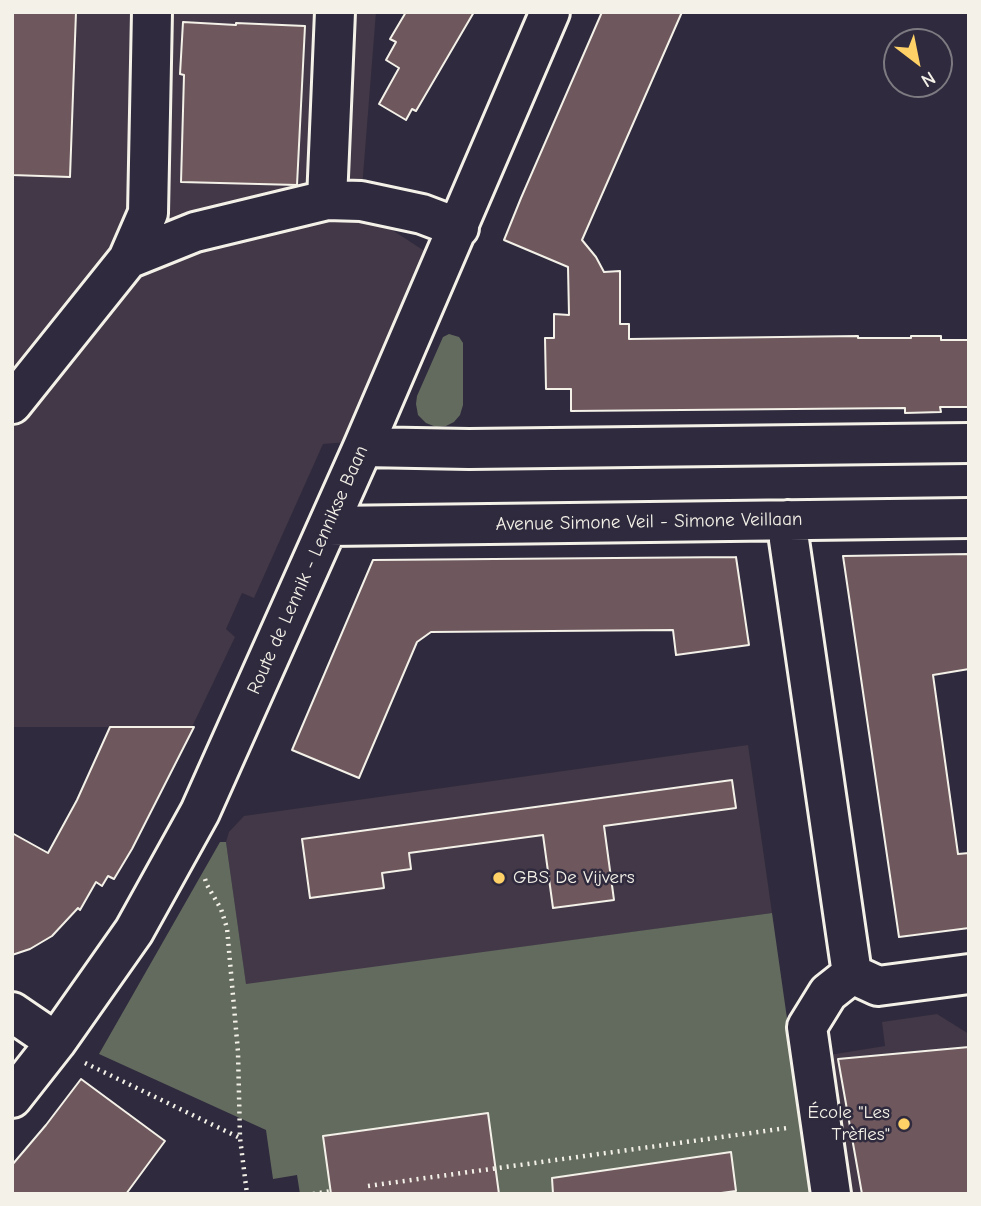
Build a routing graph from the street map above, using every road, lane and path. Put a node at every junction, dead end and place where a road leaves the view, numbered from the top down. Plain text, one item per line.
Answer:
1 (152, 12) edge
2 (335, 12) edge
3 (550, 12) edge
4 (327, 200) junction
5 (459, 228) junction
6 (128, 259) junction
7 (12, 404) edge
8 (969, 443) edge
9 (363, 447) junction
10 (969, 518) edge
11 (788, 520) junction
12 (329, 526) junction
13 (204, 875) dead end
14 (852, 974) junction
15 (960, 981) edge
16 (12, 1012) edge
17 (56, 1042) junction
18 (12, 1098) edge
19 (820, 1123) junction
20 (240, 1138) junction
21 (368, 1186) dead end
22 (331, 1191) dead end
23 (247, 1194) edge
24 (313, 1194) edge
25 (831, 1194) edge

1 - 6 street
2 - 4 street
3 - 5 street, Route de Lennik - Lennikse Baan
4 - 5 street
4 - 6 street
5 - 9 street, Route de Lennik - Lennikse Baan
6 - 7 street
8 - 9 street
9 - 12 street, Route de Lennik - Lennikse Baan
10 - 11 street, Avenue Simone Veil - Simone Veillaan
11 - 12 street, Avenue Simone Veil - Simone Veillaan
11 - 14 street
12 - 17 street, Route de Lennik - Lennikse Baan
13 - 20 path
14 - 15 street
14 - 19 street
16 - 17 street
17 - 18 street, Route de Lennik - Lennikse Baan
17 - 20 path
19 - 21 path
19 - 25 street
20 - 23 path
22 - 24 path

